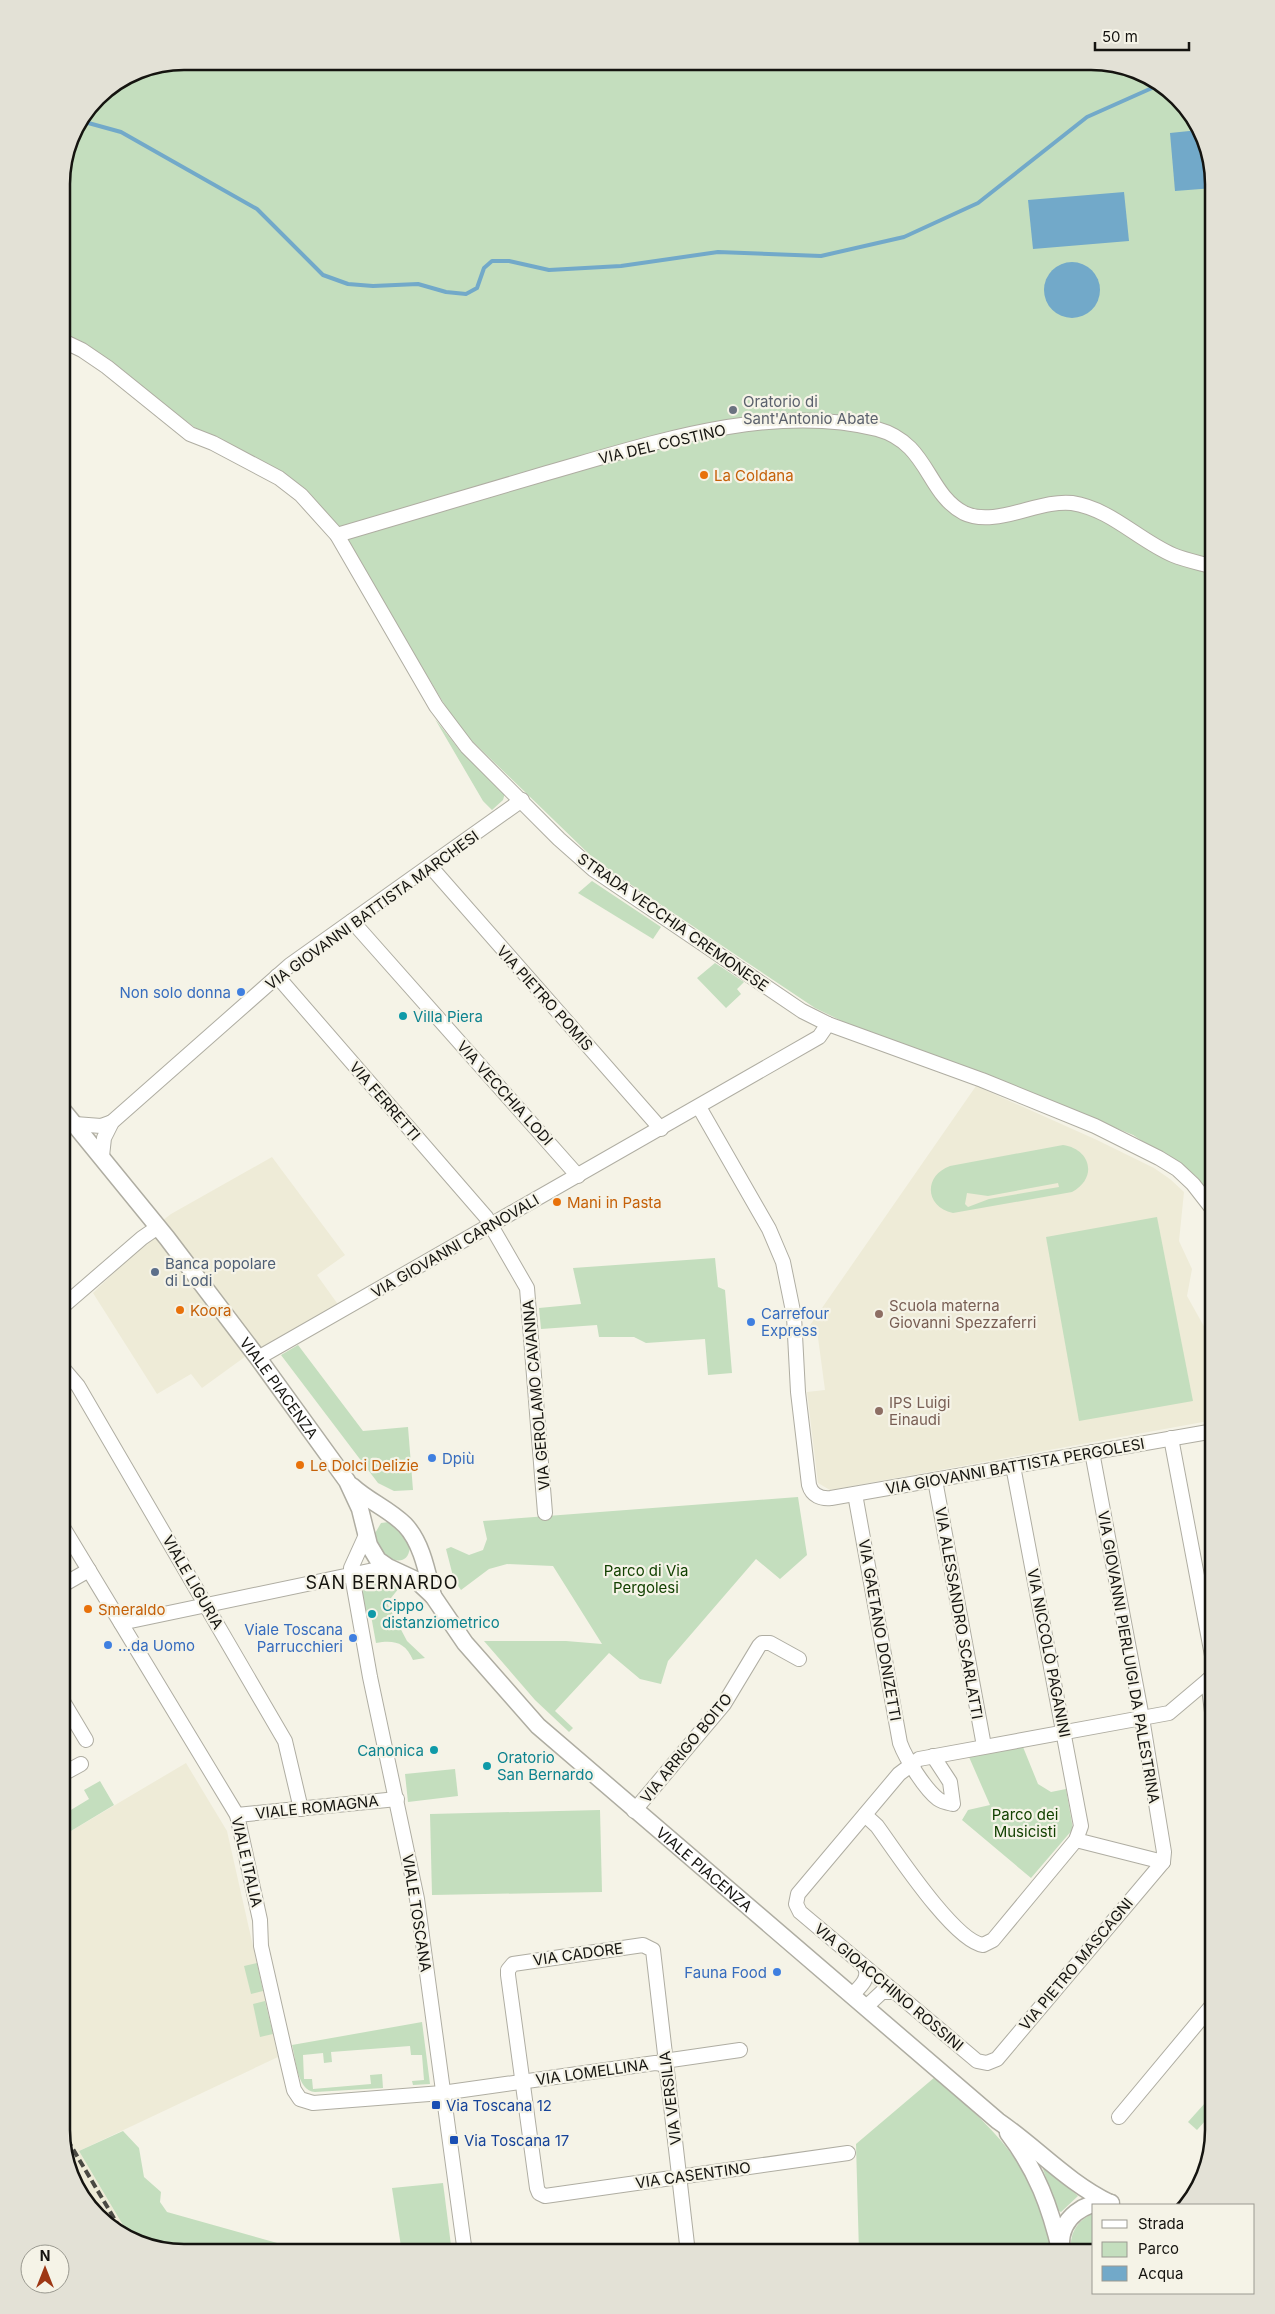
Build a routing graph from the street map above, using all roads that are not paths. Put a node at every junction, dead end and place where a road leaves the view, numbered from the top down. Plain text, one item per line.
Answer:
1 (70, 344) edge
2 (337, 535) junction
3 (1205, 564) edge
4 (522, 800) junction
5 (430, 866) junction
6 (352, 921) junction
7 (277, 976) junction
8 (828, 1024) junction
9 (699, 1107) junction
10 (70, 1118) edge
11 (112, 1122) junction
12 (75, 1124) junction
13 (661, 1129) junction
14 (102, 1156) junction
15 (578, 1176) junction
16 (1205, 1199) edge
17 (492, 1225) junction
18 (158, 1227) junction
19 (70, 1300) edge
20 (258, 1358) junction
21 (70, 1377) edge
22 (1205, 1432) edge
23 (1171, 1438) junction
24 (1092, 1452) junction
25 (1013, 1466) junction
26 (934, 1480) junction
27 (346, 1481) junction
28 (855, 1494) junction
29 (390, 1514) junction
30 (545, 1514) dead end
31 (366, 1535) junction
32 (70, 1539) edge
33 (417, 1545) junction
34 (388, 1567) junction
35 (89, 1570) junction
36 (352, 1576) junction
37 (70, 1581) edge
38 (433, 1596) junction
39 (206, 1605) junction
40 (1205, 1618) edge
41 (121, 1623) junction
42 (799, 1659) dead end
43 (1205, 1683) edge
44 (70, 1713) edge
45 (1142, 1718) junction
46 (1065, 1732) junction
47 (86, 1740) dead end
48 (984, 1746) junction
49 (934, 1756) junction
50 (81, 1764) dead end
51 (911, 1764) junction
52 (70, 1771) edge
53 (397, 1799) junction
54 (301, 1809) junction
55 (634, 1811) junction
56 (237, 1815) junction
57 (865, 1815) junction
58 (1076, 1840) junction
59 (1163, 1862) junction
60 (648, 1946) joint
61 (865, 1967) junction
62 (895, 1992) junction
63 (852, 1995) junction
64 (866, 2007) junction
65 (1205, 2014) edge
66 (740, 2050) dead end
67 (987, 2063) joint
68 (663, 2064) junction
69 (522, 2082) junction
70 (442, 2093) junction
71 (1119, 2117) dead end
72 (998, 2121) junction
73 (848, 2153) dead end
74 (679, 2177) junction
75 (1092, 2204) edge
76 (1093, 2204) edge
77 (1114, 2204) edge
78 (463, 2244) edge
79 (687, 2244) edge
80 (1059, 2244) edge
81 (1061, 2244) edge

1 - 2 street, STRADA VECCHIA CREMONESE
2 - 3 street, VIA DEL COSTINO
2 - 4 street, STRADA VECCHIA CREMONESE
4 - 5 street, VIA GIOVANNI BATTISTA MARCHESI
4 - 8 street, STRADA VECCHIA CREMONESE
5 - 6 street, VIA GIOVANNI BATTISTA MARCHESI
5 - 13 street, VIA PIETRO POMIS
6 - 7 street, VIA GIOVANNI BATTISTA MARCHESI
6 - 15 street, VIA VECCHIA LODI
7 - 11 street, VIA GIOVANNI BATTISTA MARCHESI
7 - 17 street, VIA FERRETTI
8 - 9 street, VIA GIOVANNI CARNOVALI
8 - 16 street, STRADA VECCHIA CREMONESE
9 - 13 street, VIA GIOVANNI CARNOVALI
9 - 28 street, VIA GIOVANNI BATTISTA PERGOLESI
10 - 12 street, VIALE PIACENZA
11 - 12 street
11 - 14 street, VIA GIOVANNI BATTISTA MARCHESI
12 - 14 street, VIALE PIACENZA
13 - 15 street, VIA GIOVANNI CARNOVALI
14 - 18 street, VIALE PIACENZA
15 - 17 street, VIA GIOVANNI CARNOVALI
17 - 20 street, VIA GIOVANNI CARNOVALI
17 - 30 street, VIA GEROLAMO CAVANNA
18 - 19 street
18 - 20 street, VIALE PIACENZA
20 - 27 street, VIALE PIACENZA
21 - 39 street, VIALE LIGURIA
22 - 23 street, VIA GIOVANNI BATTISTA PERGOLESI
23 - 24 street, VIA GIOVANNI BATTISTA PERGOLESI
23 - 40 street
24 - 25 street, VIA GIOVANNI BATTISTA PERGOLESI
24 - 45 street, VIA GIOVANNI PIERLUIGI DA PALESTRINA
25 - 26 street, VIA GIOVANNI BATTISTA PERGOLESI
25 - 46 street, VIA NICCOLÒ PAGANINI
26 - 28 street, VIA GIOVANNI BATTISTA PERGOLESI
26 - 48 street, VIA ALESSANDRO SCARLATTI
27 - 29 street, VIALE PIACENZA
27 - 31 street, VIALE PIACENZA
28 - 51 street, VIA GAETANO DONIZETTI
29 - 31 street
29 - 33 street
31 - 34 street
31 - 36 street
32 - 35 street, VIALE ITALIA
33 - 34 street
33 - 38 street, VIALE PIACENZA
34 - 36 street
34 - 38 street, VIALE PIACENZA
35 - 37 street
35 - 41 street, VIALE ITALIA
36 - 39 street
36 - 53 street, VIALE TOSCANA
38 - 55 street, VIALE PIACENZA
39 - 41 street
39 - 54 street, VIALE LIGURIA
41 - 56 street, VIALE ITALIA
42 - 55 street, VIA ARRIGO BOITO
43 - 45 street
44 - 47 street
45 - 46 street
45 - 59 street, VIA GIOVANNI PIERLUIGI DA PALESTRINA
46 - 48 street
46 - 58 street, VIA NICCOLÒ PAGANINI
48 - 49 street
49 - 51 street
49 - 51 street, VIA GAETANO DONIZETTI
50 - 52 street
51 - 57 street
53 - 54 street, VIALE ROMAGNA
53 - 70 street, VIALE TOSCANA
54 - 56 street, VIALE ROMAGNA
55 - 63 street, VIALE PIACENZA
56 - 70 street, VIALE ITALIA
57 - 58 street
57 - 61 street, VIA GIOACCHINO ROSSINI
58 - 59 street
59 - 67 street, VIA PIETRO MASCAGNI
60 - 68 street, VIA VERSILIA
60 - 69 street, VIA CADORE
61 - 62 street, VIA GIOACCHINO ROSSINI
61 - 63 street
62 - 64 street
62 - 67 street, VIA GIOACCHINO ROSSINI
63 - 64 street, VIALE PIACENZA
64 - 72 street, VIALE PIACENZA
65 - 71 street
66 - 68 street, VIA LOMELLINA
68 - 69 street, VIA LOMELLINA
68 - 74 street, VIA VERSILIA
69 - 70 street, VIA LOMELLINA
69 - 74 street, VIA CASENTINO
70 - 78 street, VIALE TOSCANA
72 - 77 street, VIALE PIACENZA
72 - 80 street, VIALE PIACENZA
73 - 74 street, VIA CASENTINO
74 - 79 street, VIA VERSILIA
75 - 81 street
76 - 77 street

